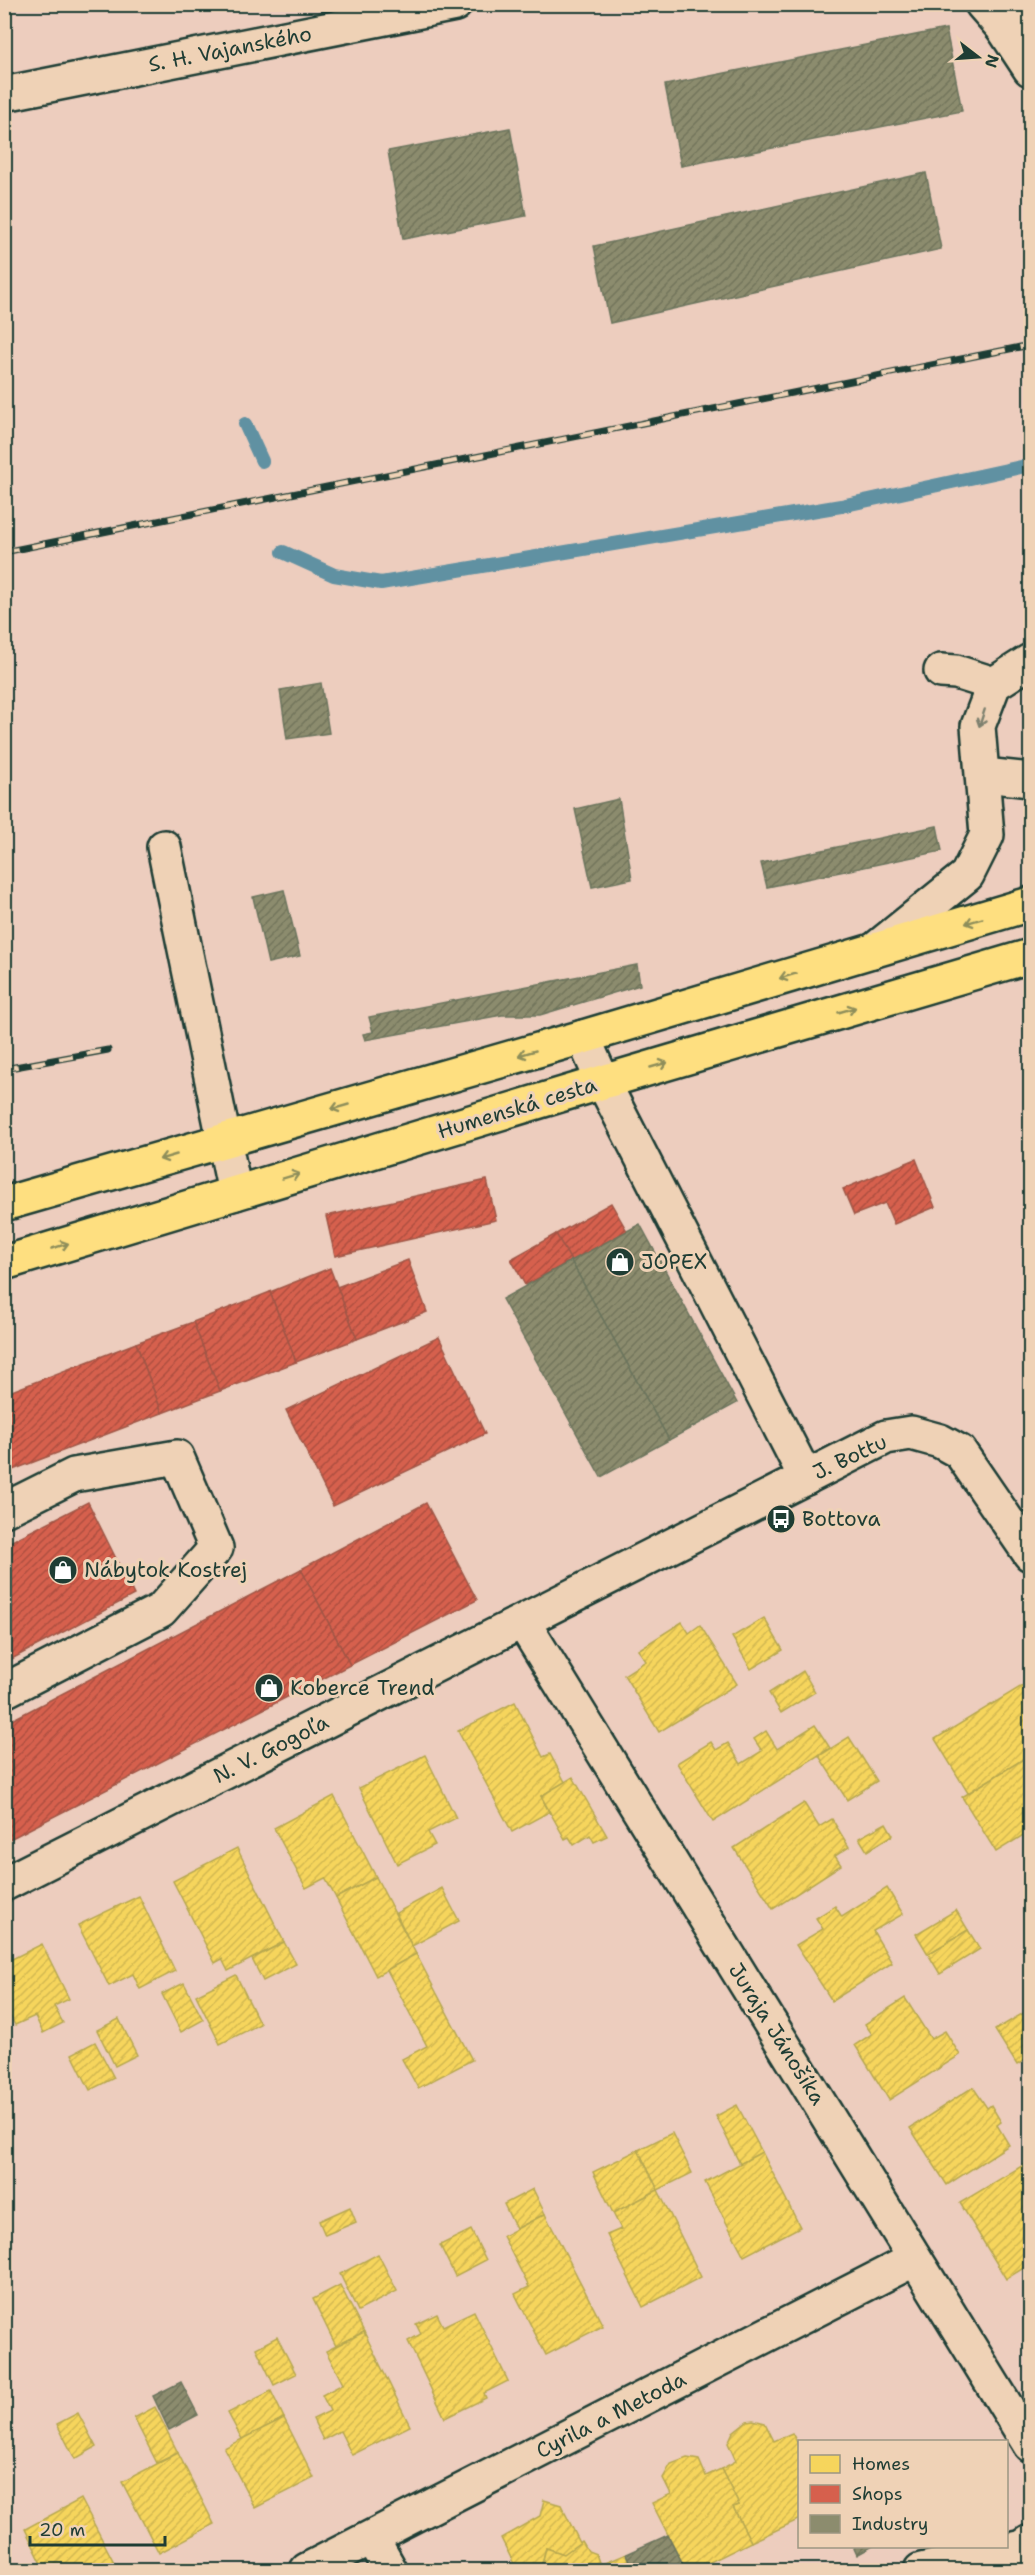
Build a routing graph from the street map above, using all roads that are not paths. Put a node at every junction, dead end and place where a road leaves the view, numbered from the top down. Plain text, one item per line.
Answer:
1 (455, 4) edge
2 (1005, 18) edge
3 (1030, 69) edge
4 (4, 94) edge
5 (1030, 661) edge
6 (941, 671) dead end
7 (994, 684) junction
8 (984, 775) junction
9 (1030, 780) edge
10 (164, 847) dead end
11 (1030, 904) edge
12 (873, 951) junction
13 (1030, 956) edge
14 (583, 1037) junction
15 (603, 1082) junction
16 (225, 1141) junction
17 (235, 1193) junction
18 (4, 1204) edge
19 (4, 1263) edge
20 (806, 1478) junction
21 (761, 1501) joint
22 (4, 1510) edge
23 (1027, 1543) edge
24 (523, 1622) junction
25 (4, 1691) edge
26 (4, 1884) edge
27 (915, 2259) junction
28 (1030, 2445) edge
29 (372, 2538) junction
30 (1030, 2542) edge
31 (307, 2571) edge
32 (390, 2571) edge
33 (921, 2571) edge

1 - 4 street, S. H. Vajanského
2 - 3 street
5 - 7 street
6 - 7 street
7 -> 8 street
8 - 9 street
8 - 12 street
10 - 16 street
11 -> 12 main road
12 -> 14 main road
15 -> 13 main road, Humenská cesta
14 - 15 street
14 -> 16 main road
17 -> 15 main road, Humenská cesta
15 - 20 street
16 - 17 street
16 -> 18 main road
19 -> 17 main road, Humenská cesta
20 - 21 street, J. Bottu
20 - 23 street, J. Bottu
21 - 24 street, N. V. Gogoľa
22 - 25 street
24 - 26 street, N. V. Gogoľa
24 - 27 street, Juraja Jánošíka
27 - 28 street, Juraja Jánošíka
27 - 29 street, Cyrila a Metoda
29 - 31 street, Cyrila a Metoda
29 - 32 street
30 - 33 street

